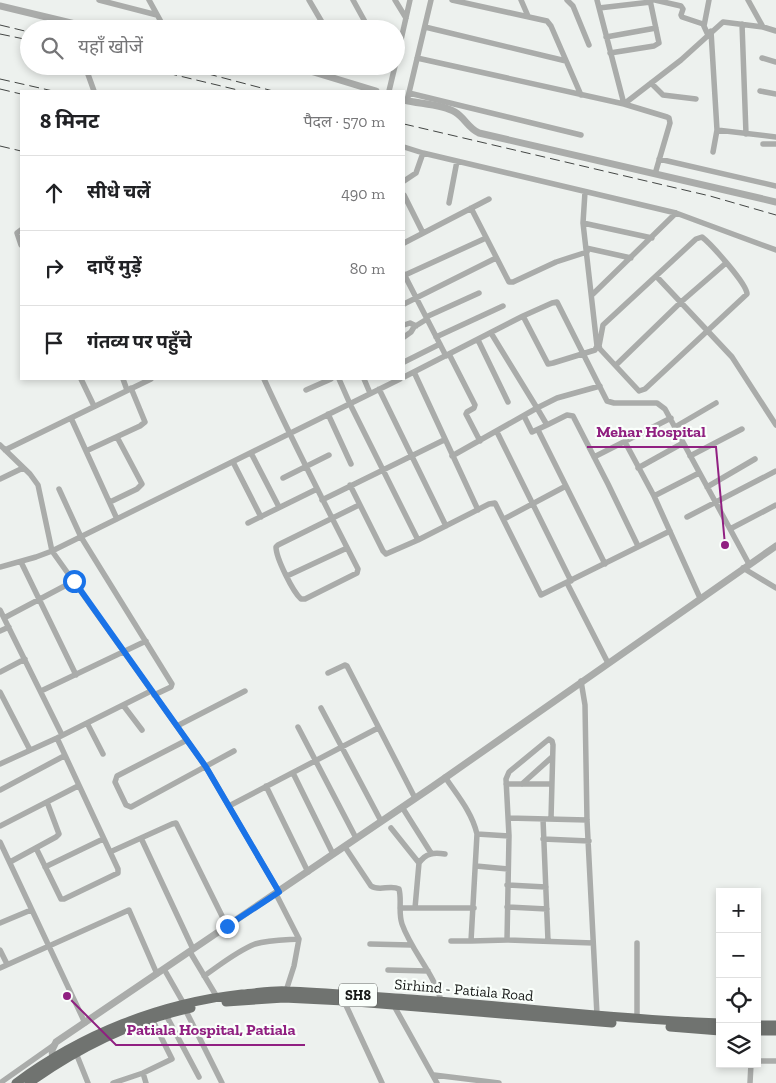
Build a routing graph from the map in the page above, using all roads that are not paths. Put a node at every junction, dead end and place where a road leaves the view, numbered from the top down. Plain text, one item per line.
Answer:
1 (99, 0) edge
2 (149, 0) edge
3 (309, 0) edge
4 (353, 0) edge
5 (396, 0) edge
6 (410, 0) edge
7 (431, 0) edge
8 (452, 0) edge
9 (521, 0) edge
10 (567, 0) edge
11 (597, 0) edge
12 (709, 0) edge
13 (748, 0) edge
14 (652, 1) edge
15 (674, 2) edge
16 (0, 6) edge
17 (599, 8) junction
18 (157, 15) junction
19 (528, 16) junction
20 (406, 18) junction
21 (57, 20) edge
22 (160, 20) edge
23 (321, 20) edge
24 (364, 20) edge
25 (405, 22) edge
26 (742, 24) junction
27 (704, 26) junction
28 (763, 26) junction
29 (426, 27) junction
30 (656, 28) junction
31 (776, 31) edge
32 (710, 33) junction
33 (606, 37) junction
34 (589, 44) dead end
35 (610, 53) junction
36 (417, 58) junction
37 (762, 58) dead end
38 (566, 61) junction
39 (776, 62) edge
40 (88, 75) edge
41 (323, 75) edge
42 (392, 75) edge
43 (652, 83) junction
44 (94, 90) edge
45 (373, 90) edge
46 (390, 90) edge
47 (760, 91) dead end
48 (409, 93) junction
49 (776, 94) edge
50 (581, 95) junction
51 (696, 99) dead end
52 (405, 100) edge
53 (624, 104) junction
54 (717, 130) junction
55 (746, 134) junction
56 (581, 135) dead end
57 (776, 137) edge
58 (763, 144) dead end
59 (776, 144) edge
60 (405, 147) edge
61 (713, 152) dead end
62 (423, 153) junction
63 (659, 159) junction
64 (457, 161) junction
65 (655, 174) junction
66 (405, 180) edge
67 (776, 186) edge
68 (585, 192) junction
69 (405, 196) edge
70 (489, 199) dead end
71 (776, 202) edge
72 (449, 203) dead end
73 (471, 208) junction
74 (412, 211) junction
75 (676, 213) junction
76 (405, 214) edge
77 (584, 224) junction
78 (20, 231) edge
79 (423, 234) junction
80 (486, 238) junction
81 (652, 238) junction
82 (20, 242) edge
83 (405, 243) edge
84 (587, 250) junction
85 (776, 250) edge
86 (496, 258) junction
87 (631, 258) junction
88 (726, 262) junction
89 (405, 274) edge
90 (657, 276) junction
91 (406, 283) edge
92 (479, 293) dead end
93 (592, 294) junction
94 (416, 298) junction
95 (681, 302) junction
96 (405, 304) edge
97 (503, 306) dead end
98 (523, 316) junction
99 (427, 318) junction
100 (405, 325) edge
101 (416, 326) junction
102 (708, 332) junction
103 (491, 333) junction
104 (405, 336) edge
105 (436, 337) junction
106 (478, 340) junction
107 (440, 344) junction
108 (584, 353) junction
109 (447, 355) junction
110 (405, 362) edge
111 (616, 365) junction
112 (414, 372) junction
113 (405, 376) edge
114 (81, 380) edge
115 (124, 380) edge
116 (149, 380) edge
117 (264, 380) edge
118 (329, 380) edge
119 (339, 380) edge
120 (364, 380) edge
121 (398, 380) edge
122 (600, 386) junction
123 (129, 389) junction
124 (379, 389) junction
125 (306, 390) dead end
126 (370, 393) junction
127 (508, 402) dead end
128 (716, 403) dead end
129 (350, 404) junction
130 (94, 406) junction
131 (537, 408) junction
132 (328, 414) junction
133 (524, 416) junction
134 (71, 418) junction
135 (671, 418) junction
136 (547, 425) junction
137 (776, 425) edge
138 (675, 427) junction
139 (742, 429) dead end
140 (538, 430) junction
141 (497, 432) junction
142 (289, 434) junction
143 (117, 437) junction
144 (444, 440) junction
145 (480, 441) junction
146 (626, 442) junction
147 (683, 443) junction
148 (0, 445) edge
149 (86, 451) junction
150 (6, 452) junction
151 (251, 453) junction
152 (329, 455) dead end
153 (411, 456) junction
154 (452, 456) junction
155 (690, 456) junction
156 (594, 457) junction
157 (0, 458) edge
158 (755, 459) dead end
159 (233, 462) junction
160 (351, 464) dead end
161 (306, 467) junction
162 (23, 468) junction
163 (638, 468) junction
164 (382, 470) junction
165 (776, 471) edge
166 (699, 473) junction
167 (283, 478) dead end
168 (0, 479) edge
169 (350, 485) junction
170 (566, 486) junction
171 (707, 487) junction
172 (59, 489) dead end
173 (317, 489) junction
174 (654, 496) junction
175 (322, 500) junction
176 (110, 502) junction
177 (715, 503) junction
178 (532, 504) junction
179 (776, 505) edge
180 (359, 506) junction
181 (279, 507) junction
182 (478, 510) junction
183 (261, 517) junction
184 (687, 517) dead end
185 (117, 519) junction
186 (332, 519) junction
187 (504, 519) junction
188 (248, 523) dead end
189 (446, 526) junction
190 (730, 529) junction
191 (670, 531) junction
192 (81, 537) junction
193 (418, 540) junction
194 (638, 546) junction
195 (776, 546) edge
196 (347, 548) junction
197 (52, 552) junction
198 (21, 562) junction
199 (605, 564) junction
200 (746, 566) junction
201 (0, 567) edge
202 (287, 576) junction
203 (74, 581) junction
204 (569, 582) junction
205 (776, 588) edge
206 (700, 598) junction
207 (39, 600) junction
208 (0, 610) edge
209 (4, 618) junction
210 (8, 627) junction
211 (0, 631) edge
212 (146, 641) junction
213 (124, 653) junction
214 (25, 659) junction
215 (608, 663) junction
216 (0, 672) edge
217 (328, 673) dead end
218 (76, 675) junction
219 (581, 681) junction
220 (41, 691) junction
221 (245, 691) dead end
222 (0, 692) edge
223 (152, 693) junction
224 (123, 705) junction
225 (322, 708) dead end
226 (86, 723) junction
227 (177, 726) junction
228 (298, 727) dead end
229 (378, 728) junction
230 (142, 730) dead end
231 (60, 737) junction
232 (187, 740) junction
233 (342, 747) junction
234 (30, 750) junction
235 (234, 752) dead end
236 (103, 754) dead end
237 (64, 756) junction
238 (552, 757) junction
239 (316, 762) junction
240 (0, 764) edge
241 (206, 767) junction
242 (293, 773) junction
243 (445, 777) junction
244 (506, 784) junction
245 (522, 784) junction
246 (552, 784) junction
247 (78, 786) junction
248 (266, 786) junction
249 (0, 790) edge
250 (415, 798) junction
251 (47, 802) junction
252 (229, 806) junction
253 (402, 807) junction
254 (508, 818) junction
255 (543, 819) junction
256 (551, 819) junction
257 (587, 820) junction
258 (382, 821) junction
259 (0, 826) edge
260 (392, 828) dead end
261 (477, 834) junction
262 (509, 836) junction
263 (141, 838) junction
264 (356, 838) junction
265 (103, 839) junction
266 (543, 839) junction
267 (589, 841) junction
268 (0, 842) edge
269 (345, 847) junction
270 (36, 848) junction
271 (110, 852) junction
272 (334, 854) junction
273 (431, 854) junction
274 (445, 854) dead end
275 (10, 862) junction
276 (419, 863) junction
277 (476, 866) junction
278 (45, 867) junction
279 (508, 869) junction
280 (308, 872) junction
281 (507, 885) junction
282 (546, 887) junction
283 (277, 893) junction
284 (507, 907) junction
285 (400, 908) junction
286 (415, 908) junction
287 (474, 908) junction
288 (547, 909) junction
289 (31, 910) junction
290 (0, 923) edge
291 (227, 926) junction
292 (299, 939) junction
293 (507, 940) junction
294 (451, 941) dead end
295 (471, 941) junction
296 (548, 941) junction
297 (593, 943) junction
298 (636, 943) dead end
299 (370, 944) dead end
300 (411, 945) junction
301 (48, 946) junction
302 (0, 950) edge
303 (192, 950) junction
304 (7, 964) junction
305 (0, 968) edge
306 (164, 970) junction
307 (388, 970) dead end
308 (428, 971) junction
309 (157, 974) junction
310 (204, 976) junction
311 (285, 994) junction
312 (217, 997) junction
313 (344, 1001) junction
314 (441, 1001) junction
315 (393, 1004) junction
316 (185, 1007) junction
317 (166, 1015) junction
318 (597, 1015) junction
319 (637, 1019) junction
320 (152, 1020) junction
321 (85, 1023) junction
322 (716, 1023) edge
323 (761, 1025) edge
324 (776, 1025) edge
325 (716, 1031) edge
326 (761, 1031) edge
327 (776, 1031) edge
328 (54, 1045) junction
329 (76, 1052) junction
330 (761, 1061) edge
331 (776, 1061) edge
332 (54, 1062) junction
333 (752, 1068) edge
334 (142, 1073) junction
335 (434, 1075) junction
336 (199, 1077) dead end
337 (0, 1083) edge
338 (16, 1083) edge
339 (30, 1083) edge
340 (88, 1083) edge
341 (113, 1083) edge
342 (146, 1083) edge
343 (222, 1083) edge
344 (382, 1083) edge
345 (437, 1083) edge
346 (499, 1083) edge
347 (750, 1083) edge

1 - 18 street
2 - 18 street
3 - 23 street
4 - 24 street
5 - 20 street
6 - 20 street
7 - 29 street
8 - 19 street
9 - 19 street
10 - 34 street
11 - 17 street
12 - 27 street
13 - 28 street
14 - 15 street
14 - 17 street
14 - 30 street
15 - 27 street
16 - 21 street
17 - 33 street
18 - 22 street
19 - 38 street
20 - 25 street
26 - 28 street
26 - 32 street
26 - 55 street
27 - 32 street
28 - 31 street
29 - 36 street
29 - 38 street
30 - 33 street
30 - 35 street
32 - 43 street
32 - 54 street
33 - 35 street
35 - 53 street
36 - 48 street
36 - 50 street
37 - 39 street
38 - 50 street
40 - 44 street
41 - 45 street
42 - 46 street
43 - 51 street
43 - 53 street
47 - 49 street
48 - 52 street
48 - 56 street
50 - 53 street
52 - 65 street
53 - 63 street
54 - 55 street
54 - 61 street
55 - 57 street
58 - 59 street
60 - 62 street
62 - 64 street
62 - 66 street
63 - 65 street
63 - 67 street
64 - 68 street
64 - 72 street
65 - 71 street
68 - 75 street
68 - 77 street
69 - 74 street
70 - 73 street
73 - 79 street
73 - 80 street
74 - 76 street
74 - 79 street
75 - 81 street
75 - 85 street
77 - 81 street
77 - 84 street
78 - 82 street
79 - 83 street
80 - 86 street
80 - 89 street
81 - 87 street
84 - 86 street
84 - 87 street
84 - 93 street
86 - 94 street
87 - 93 street
88 - 90 street
88 - 95 street
88 - 102 street
90 - 95 street
90 - 111 street
91 - 94 street
92 - 99 street
93 - 108 street
94 - 96 street
94 - 99 street
95 - 102 street
95 - 111 street
97 - 105 street
98 - 103 street
98 - 108 street
98 - 108 street
99 - 101 street
99 - 105 street
100 - 101 street
101 - 104 street
102 - 111 street
102 - 137 street
103 - 106 street
103 - 131 street
105 - 107 street
106 - 109 street
106 - 127 street
107 - 109 street
107 - 110 street
108 - 122 street
109 - 112 street
109 - 145 street
112 - 113 street
112 - 144 street
114 - 130 street
115 - 123 street
116 - 123 street
117 - 142 street
118 - 125 street
119 - 129 street
120 - 126 street
121 - 124 street
122 - 131 street
122 - 135 street
123 - 130 street
123 - 143 street
124 - 126 street
124 - 153 street
126 - 129 street
128 - 138 street
129 - 132 street
129 - 164 street
130 - 134 street
131 - 133 street
131 - 136 street
132 - 142 street
132 - 160 street
133 - 140 street
133 - 141 street
134 - 149 street
134 - 150 street
135 - 138 street
135 - 146 street
136 - 140 street
136 - 156 street
138 - 147 street
139 - 155 street
140 - 170 street
141 - 145 street
141 - 178 street
142 - 151 street
142 - 161 street
143 - 149 street
143 - 176 street
144 - 153 street
144 - 154 street
145 - 154 street
146 - 156 street
146 - 163 street
147 - 155 street
147 - 163 street
148 - 150 street
149 - 176 street
150 - 157 street
150 - 162 street
151 - 159 street
151 - 181 street
152 - 161 street
153 - 164 street
153 - 189 street
154 - 182 street
155 - 166 street
156 - 194 street
158 - 171 street
159 - 183 street
159 - 185 street
161 - 167 street
161 - 173 street
162 - 168 street
162 - 197 street
163 - 174 street
164 - 169 street
164 - 193 street
165 - 177 street
166 - 171 street
166 - 174 street
169 - 175 street
169 - 180 street
170 - 178 street
170 - 199 street
171 - 177 street
172 - 192 street
173 - 175 street
173 - 181 street
174 - 191 street
175 - 186 street
176 - 185 street
177 - 184 street
177 - 190 street
178 - 187 street
178 - 204 street
179 - 190 street
180 - 186 street
180 - 193 street
181 - 183 street
182 - 187 street
182 - 189 street
183 - 188 street
185 - 192 street
186 - 196 street
186 - 202 street
187 - 204 street
189 - 193 street
190 - 200 street
191 - 194 street
191 - 206 street
192 - 197 street
192 - 212 street
194 - 199 street
195 - 200 street
196 - 202 street
196 - 202 street
197 - 198 street
197 - 203 street
198 - 201 street
198 - 207 street
199 - 204 street
200 - 205 street
200 - 206 street
203 - 207 street
203 - 213 street
204 - 215 street
206 - 215 street
207 - 209 street
207 - 218 street
208 - 209 street
209 - 210 street
210 - 211 street
210 - 214 street
212 - 213 street
212 - 223 street
213 - 218 street
213 - 223 street
214 - 216 street
214 - 220 street
215 - 219 street
217 - 229 street
218 - 220 street
219 - 243 street
219 - 257 street
220 - 231 street
221 - 227 street
222 - 234 street
223 - 224 street
223 - 227 street
224 - 226 street
224 - 230 street
225 - 233 street
226 - 231 street
226 - 236 street
227 - 232 street
228 - 239 street
229 - 233 street
229 - 250 street
231 - 234 street
231 - 237 street
232 - 241 street
232 - 241 street
233 - 239 street
233 - 258 street
234 - 240 street
235 - 241 street
237 - 247 street
237 - 249 street
238 - 244 street
238 - 245 street
238 - 246 street
239 - 242 street
239 - 264 street
241 - 252 street
242 - 248 street
242 - 272 street
243 - 250 street
243 - 261 street
244 - 245 street
244 - 254 street
245 - 246 street
246 - 256 street
247 - 251 street
247 - 265 street
248 - 252 street
248 - 280 street
250 - 253 street
251 - 259 street
251 - 270 street
252 - 283 street
253 - 258 street
253 - 273 street
254 - 255 street
254 - 262 street
255 - 256 street
255 - 266 street
256 - 257 street
257 - 267 street
258 - 264 street
260 - 276 street
261 - 262 street
261 - 277 street
262 - 279 street
263 - 271 street
263 - 291 street
263 - 303 street
264 - 269 street
265 - 271 street
265 - 278 street
266 - 267 street
266 - 282 street
267 - 297 street
268 - 275 street
269 - 272 street
269 - 285 street
270 - 275 street
270 - 278 street
271 - 278 street
272 - 280 street
273 - 274 street
273 - 276 street
275 - 289 street
276 - 286 street
277 - 279 street
277 - 287 street
279 - 281 street
280 - 283 street
281 - 282 street
281 - 284 street
282 - 288 street
283 - 291 street
283 - 292 street
284 - 288 street
284 - 293 street
285 - 286 street
285 - 300 street
286 - 287 street
287 - 295 street
288 - 296 street
289 - 290 street
289 - 301 street
291 - 303 street
292 - 310 street
292 - 311 street
293 - 295 street
293 - 296 street
294 - 295 street
296 - 297 street
297 - 318 street
298 - 319 street
299 - 300 street
300 - 308 street
301 - 304 street
301 - 309 street
301 - 321 street
302 - 304 street
303 - 306 street
303 - 310 street
304 - 305 street
306 - 309 street
306 - 316 street
307 - 308 street
308 - 314 street
309 - 321 street
310 - 312 street
311 - 312 main road, Sirhind - Patiala Road / SH8
311 - 313 main road
311 - 314 main road, Sirhind - Patiala Road / SH8
311 - 316 main road
312 - 316 main road, Sirhind - Patiala Road / SH8
313 - 315 main road
313 - 344 street
314 - 318 main road, Sirhind - Patiala Road / SH8
315 - 325 main road
315 - 335 street
316 - 317 main road
316 - 332 main road, Sirhind - Patiala Road / SH8
316 - 343 street
317 - 320 main road
317 - 336 street
318 - 319 main road, Sirhind - Patiala Road / SH8
319 - 322 main road, Sirhind - Patiala Road / SH8
320 - 329 main road
320 - 334 street
321 - 328 street
323 - 324 main road
326 - 327 main road
328 - 332 street
328 - 337 street
329 - 332 main road
329 - 340 street
330 - 331 street
332 - 338 main road, Sirhind - Patiala Road / SH8
332 - 339 main road
333 - 347 street
334 - 341 street
334 - 342 street
335 - 345 street
335 - 346 street

